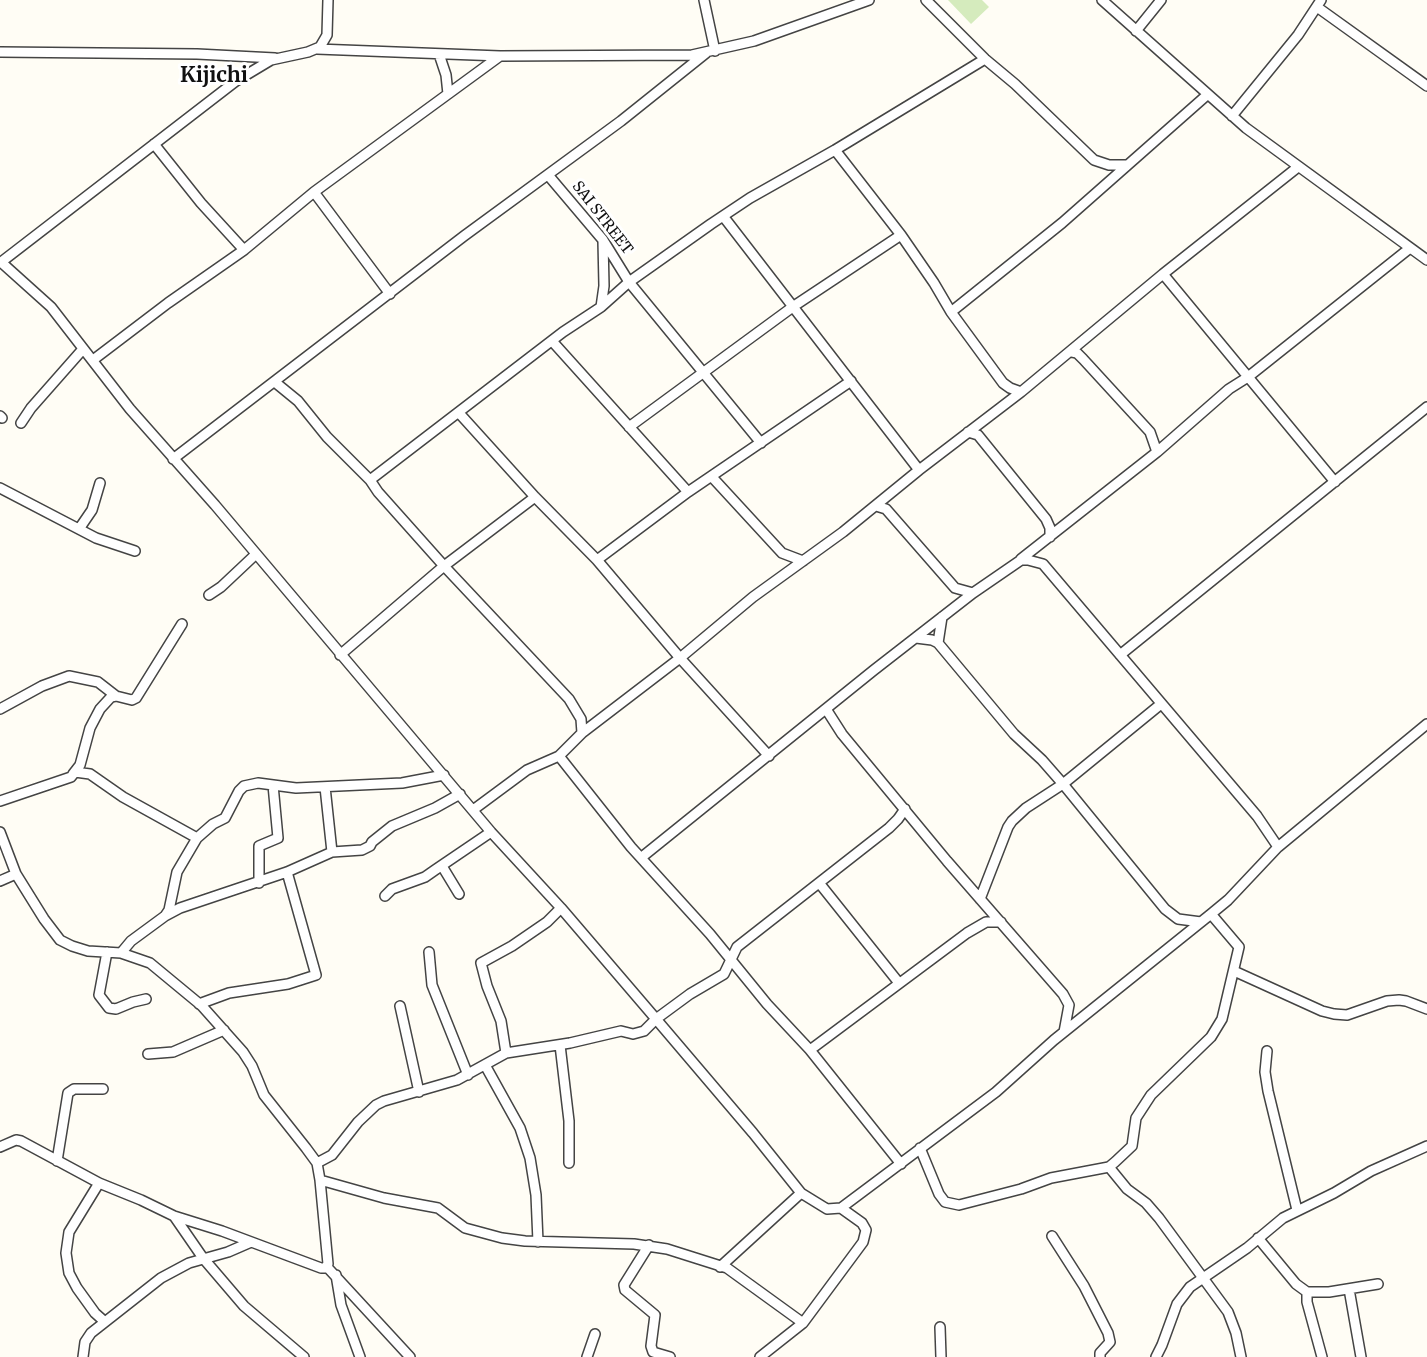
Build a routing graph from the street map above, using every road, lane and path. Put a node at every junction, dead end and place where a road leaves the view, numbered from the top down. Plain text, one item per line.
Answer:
1 (328, 0) edge
2 (704, 0) edge
3 (869, 0) edge
4 (926, 0) edge
5 (1102, 0) edge
6 (1161, 0) edge
7 (1319, 3) edge
8 (1136, 31) junction
9 (317, 49) junction
10 (0, 52) edge
11 (711, 52) junction
12 (439, 54) junction
13 (500, 56) junction
14 (280, 58) junction
15 (985, 59) junction
16 (1427, 86) edge
17 (447, 94) junction
18 (1207, 95) junction
19 (1232, 116) junction
20 (154, 144) junction
21 (835, 150) junction
22 (1099, 163) junction
23 (1127, 165) junction
24 (1298, 167) junction
25 (548, 175) junction
26 (1105, 185) junction
27 (315, 192) junction
28 (723, 216) junction
29 (901, 235) junction
30 (603, 240) junction
31 (1410, 248) junction
32 (244, 250) junction
33 (1, 259) edge
34 (1427, 260) edge
35 (1163, 274) junction
36 (629, 282) junction
37 (390, 294) junction
38 (794, 306) junction
39 (601, 307) junction
40 (951, 312) junction
41 (552, 341) junction
42 (83, 349) junction
43 (1072, 352) junction
44 (93, 360) junction
45 (704, 371) junction
46 (1248, 377) junction
47 (850, 381) junction
48 (276, 382) junction
49 (1003, 383) junction
50 (1021, 392) junction
51 (1002, 406) junction
52 (1427, 407) edge
53 (459, 413) junction
54 (21, 423) dead end
55 (629, 427) junction
56 (968, 432) junction
57 (761, 443) junction
58 (1157, 452) junction
59 (173, 459) junction
60 (919, 470) junction
61 (712, 477) junction
62 (370, 480) junction
63 (1335, 482) junction
64 (100, 483) dead end
65 (0, 490) edge
66 (688, 492) junction
67 (535, 497) junction
68 (876, 506) junction
69 (79, 529) junction
70 (1046, 540) junction
71 (135, 551) dead end
72 (255, 555) junction
73 (597, 560) junction
74 (1021, 560) junction
75 (803, 561) junction
76 (1042, 564) junction
77 (444, 566) junction
78 (955, 588) junction
79 (973, 593) junction
80 (209, 595) dead end
81 (955, 607) junction
82 (942, 617) junction
83 (182, 624) dead end
84 (916, 638) junction
85 (938, 643) junction
86 (340, 655) junction
87 (1120, 655) junction
88 (680, 658) junction
89 (116, 696) junction
90 (1161, 704) junction
91 (0, 709) edge
92 (826, 709) junction
93 (1427, 724) edge
94 (582, 733) junction
95 (559, 756) junction
96 (769, 756) junction
97 (444, 775) junction
98 (71, 777) junction
99 (1063, 784) junction
100 (273, 785) junction
101 (325, 787) junction
102 (460, 794) junction
103 (0, 801) edge
104 (905, 809) junction
105 (473, 810) junction
106 (0, 832) edge
107 (491, 832) junction
108 (196, 838) junction
109 (1278, 847) junction
110 (332, 852) junction
111 (642, 857) junction
112 (442, 866) junction
113 (287, 872) junction
114 (16, 874) junction
115 (0, 881) edge
116 (259, 883) junction
117 (820, 884) junction
118 (459, 894) dead end
119 (386, 896) dead end
120 (980, 899) junction
121 (561, 908) junction
122 (1211, 914) junction
123 (165, 916) junction
124 (1001, 921) junction
125 (1201, 922) junction
126 (429, 951) dead end
127 (108, 952) junction
128 (121, 953) junction
129 (730, 960) junction
130 (1234, 971) junction
131 (899, 983) junction
132 (146, 999) dead end
133 (1068, 1002) junction
134 (199, 1004) junction
135 (400, 1006) dead end
136 (1427, 1009) edge
137 (1088, 1014) junction
138 (656, 1019) junction
139 (224, 1030) junction
140 (1064, 1033) junction
141 (560, 1045) junction
142 (810, 1050) junction
143 (1267, 1051) dead end
144 (507, 1053) junction
145 (148, 1054) dead end
146 (485, 1065) junction
147 (468, 1075) junction
148 (103, 1089) dead end
149 (419, 1092) junction
150 (1427, 1146) edge
151 (0, 1147) edge
152 (920, 1148) junction
153 (57, 1161) junction
154 (569, 1162) dead end
155 (316, 1163) junction
156 (901, 1164) junction
157 (1109, 1167) junction
158 (320, 1180) junction
159 (99, 1183) junction
160 (801, 1193) junction
161 (842, 1208) junction
162 (1297, 1210) junction
163 (174, 1216) junction
164 (1052, 1236) dead end
165 (1258, 1238) junction
166 (251, 1242) junction
167 (538, 1242) junction
168 (649, 1245) junction
169 (203, 1258) junction
170 (327, 1267) junction
171 (720, 1267) junction
172 (336, 1275) junction
173 (1202, 1279) junction
174 (1378, 1284) dead end
175 (1349, 1289) junction
176 (1306, 1292) junction
177 (105, 1322) junction
178 (803, 1323) junction
179 (940, 1327) dead end
180 (595, 1334) dead end
181 (83, 1357) edge
182 (304, 1357) edge
183 (360, 1357) edge
184 (410, 1357) edge
185 (586, 1357) edge
186 (670, 1357) edge
187 (760, 1357) edge
188 (941, 1357) edge
189 (1100, 1357) edge
190 (1156, 1357) edge
191 (1241, 1357) edge
192 (1322, 1357) edge
193 (1361, 1357) edge

1 - 9 street
2 - 11 street
3 - 11 street
4 - 15 street
5 - 8 street
6 - 8 street
7 - 16 street
7 - 19 street
8 - 18 street
9 - 12 street
9 - 14 street
10 - 14 street
11 - 13 street
11 - 25 street
12 - 13 street
12 - 17 street
13 - 17 street
14 - 20 street
15 - 21 street
15 - 22 street
17 - 27 street
18 - 19 street
18 - 23 street
19 - 24 street
20 - 32 street
20 - 33 street
21 - 28 street
21 - 29 street
22 - 23 street
22 - 26 street
23 - 26 street
24 - 31 street
24 - 35 street
25 - 30 street, SAI STREET
25 - 37 street
26 - 40 street
27 - 32 street
27 - 37 street
28 - 36 street
28 - 38 street
29 - 38 street
29 - 40 street
30 - 36 street, SAI STREET
30 - 39 street
31 - 34 street
31 - 46 street
32 - 44 street
33 - 42 street
35 - 43 street
35 - 46 street
36 - 39 street
36 - 45 street, SAI STREET
37 - 48 street
38 - 45 street
38 - 47 street
39 - 41 street
40 - 49 street
41 - 53 street
41 - 55 street
42 - 44 street
42 - 54 street
43 - 50 street
43 - 58 street
44 - 59 street
45 - 55 street
45 - 57 street, SAI STREET
46 - 58 street
46 - 63 street
47 - 57 street
47 - 60 street
48 - 59 street
48 - 62 street
49 - 50 street
49 - 51 street
50 - 51 street
51 - 56 street
52 - 63 street
53 - 62 street
53 - 67 street
55 - 66 street
56 - 60 street
56 - 70 street
57 - 61 street
58 - 70 street
59 - 72 street
60 - 68 street
61 - 66 street
61 - 75 street
62 - 77 street
63 - 87 street
64 - 69 street
65 - 69 street
66 - 73 street
67 - 73 street
67 - 77 street
68 - 75 street
68 - 78 street
69 - 71 street
70 - 74 street
70 - 76 street
72 - 80 street
72 - 86 street
73 - 88 street
74 - 76 street
74 - 79 street
75 - 88 street
76 - 87 street
77 - 86 street
77 - 94 street
78 - 79 street
78 - 81 street
79 - 81 street
81 - 82 street
82 - 84 street
82 - 85 street
83 - 89 street
84 - 85 street
84 - 92 street
85 - 99 street
86 - 97 street
87 - 90 street
88 - 94 street
88 - 96 street
89 - 91 street
89 - 98 street
90 - 99 street
90 - 109 street
92 - 96 street
92 - 104 street
93 - 109 street
94 - 95 street
95 - 105 street
95 - 111 street
96 - 111 street
97 - 101 street
97 - 102 street
98 - 103 street
98 - 108 street
99 - 120 street
99 - 125 street
100 - 101 street
100 - 108 street
100 - 116 street
101 - 110 street
102 - 105 street
102 - 110 street
104 - 117 street
104 - 120 street
105 - 107 street
106 - 114 street
107 - 112 street
107 - 121 street
108 - 123 street
109 - 122 street
110 - 113 street
111 - 129 street
112 - 118 street
112 - 119 street
113 - 116 street
113 - 134 street
114 - 115 street
114 - 127 street
116 - 123 street
117 - 129 street
117 - 131 street
120 - 124 street
121 - 138 street
121 - 144 street
122 - 125 street
122 - 130 street
123 - 128 street
124 - 131 street
124 - 133 street
125 - 137 street
126 - 147 street
127 - 128 street
127 - 132 street
128 - 134 street
129 - 138 street
129 - 142 street
130 - 136 street
130 - 157 street
131 - 142 street
133 - 137 street
133 - 140 street
134 - 139 street
135 - 149 street
137 - 140 street
138 - 141 street
138 - 160 street
139 - 145 street
139 - 155 street
140 - 152 street
141 - 144 street
141 - 154 street
142 - 156 street
143 - 162 street
144 - 146 street
146 - 147 street
146 - 167 street
147 - 149 street
148 - 153 street
149 - 155 street
150 - 162 street
151 - 153 street
152 - 156 street
152 - 157 street
153 - 159 street
155 - 158 street
156 - 161 street
157 - 173 street
158 - 167 street
158 - 170 street
159 - 163 street
159 - 177 street
160 - 161 street
160 - 171 street
161 - 178 street
162 - 165 street
163 - 166 street
163 - 169 street
164 - 189 street
165 - 173 street
165 - 176 street
166 - 169 street
166 - 170 street
167 - 168 street
168 - 171 street
168 - 186 street
169 - 177 street
169 - 182 street
170 - 172 street
171 - 178 street
172 - 183 street
172 - 184 street
173 - 190 street
173 - 191 street
174 - 175 street
175 - 176 street
175 - 193 street
176 - 192 street
177 - 181 street
178 - 187 street
179 - 188 street
180 - 185 street

